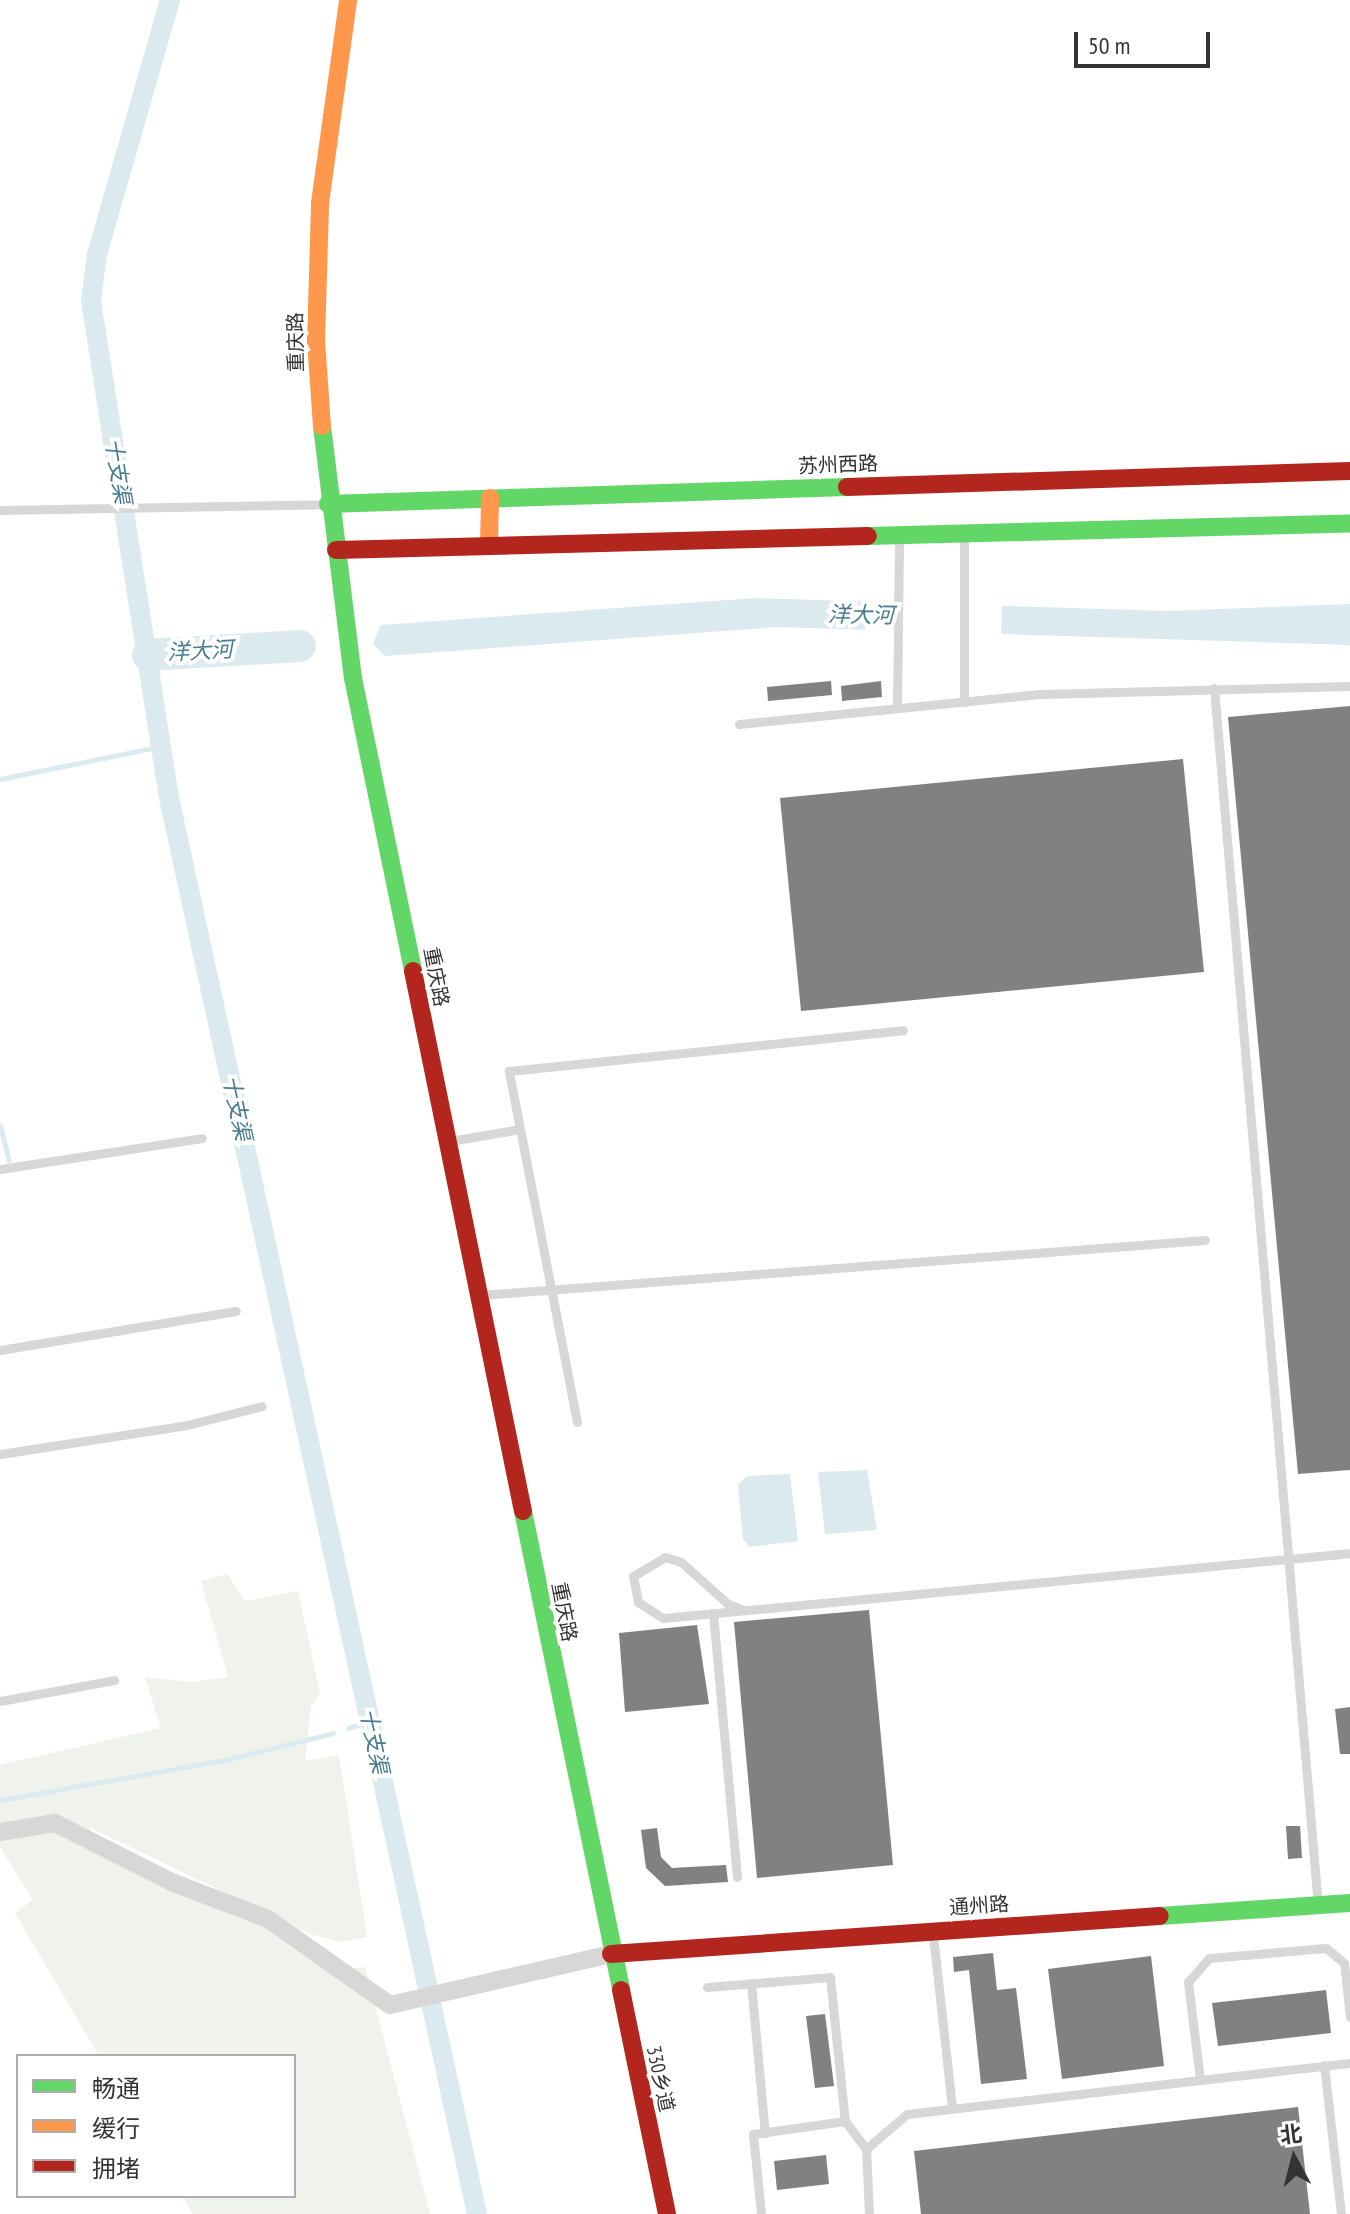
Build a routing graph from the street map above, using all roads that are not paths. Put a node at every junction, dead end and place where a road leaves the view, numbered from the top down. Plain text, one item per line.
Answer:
1 (348, 0) edge
2 (1350, 471) edge
3 (490, 498) junction
4 (328, 504) junction
5 (0, 510) edge
6 (1350, 523) edge
7 (899, 541) junction
8 (964, 541) junction
9 (489, 546) junction
10 (336, 550) junction
11 (1350, 686) edge
12 (1214, 688) junction
13 (964, 702) junction
14 (897, 708) junction
15 (739, 724) dead end
16 (903, 1030) dead end
17 (520, 1129) junction
18 (202, 1138) dead end
19 (447, 1142) junction
20 (0, 1169) edge
21 (1205, 1240) dead end
22 (551, 1289) junction
23 (478, 1295) junction
24 (236, 1311) dead end
25 (0, 1350) edge
26 (262, 1406) dead end
27 (577, 1422) dead end
28 (0, 1454) edge
29 (1350, 1553) edge
30 (1291, 1558) junction
31 (743, 1610) junction
32 (713, 1613) junction
33 (114, 1680) dead end
34 (0, 1701) edge
35 (0, 1832) edge
36 (737, 1877) dead end
37 (1350, 1903) edge
38 (1318, 1905) junction
39 (933, 1932) junction
40 (611, 1954) junction
41 (751, 1983) junction
42 (707, 1987) dead end
43 (1350, 2017) edge
44 (1350, 2063) edge
45 (1324, 2065) junction
46 (1200, 2080) junction
47 (952, 2106) junction
48 (845, 2121) junction
49 (765, 2133) junction
50 (866, 2149) junction
51 (667, 2214) edge
52 (761, 2214) edge
53 (869, 2214) edge
54 (1341, 2214) edge

1 - 4 street, 重庆路
2 - 3 street, 苏州西路
3 - 4 street, 苏州西路
3 - 9 street
4 - 5 lane
4 - 10 street, 重庆路
6 - 8 street
7 - 8 street
7 - 9 street
7 - 14 lane
8 - 13 lane
9 - 10 street
10 - 19 street, 重庆路
11 - 12 lane
12 - 13 lane
12 - 30 lane
13 - 14 lane
14 - 15 lane
16 - 17 lane
17 - 19 lane
17 - 22 lane
18 - 20 lane
19 - 23 street, 重庆路
21 - 22 lane
22 - 23 lane
22 - 27 lane
23 - 40 street, 重庆路
24 - 25 lane
26 - 28 lane
29 - 30 lane
30 - 31 lane
30 - 38 lane
31 - 32 lane
31 - 32 lane
32 - 36 lane
33 - 34 lane
35 - 40 street
37 - 38 street, 通州路
38 - 39 street, 通州路
39 - 40 street, 通州路
39 - 47 lane
40 - 51 street, 330乡道
41 - 42 lane
41 - 48 lane
41 - 49 lane
43 - 46 lane
44 - 45 lane
45 - 46 lane
45 - 54 lane
46 - 47 lane
47 - 50 lane
48 - 49 lane
48 - 50 lane
49 - 52 lane
50 - 53 lane

